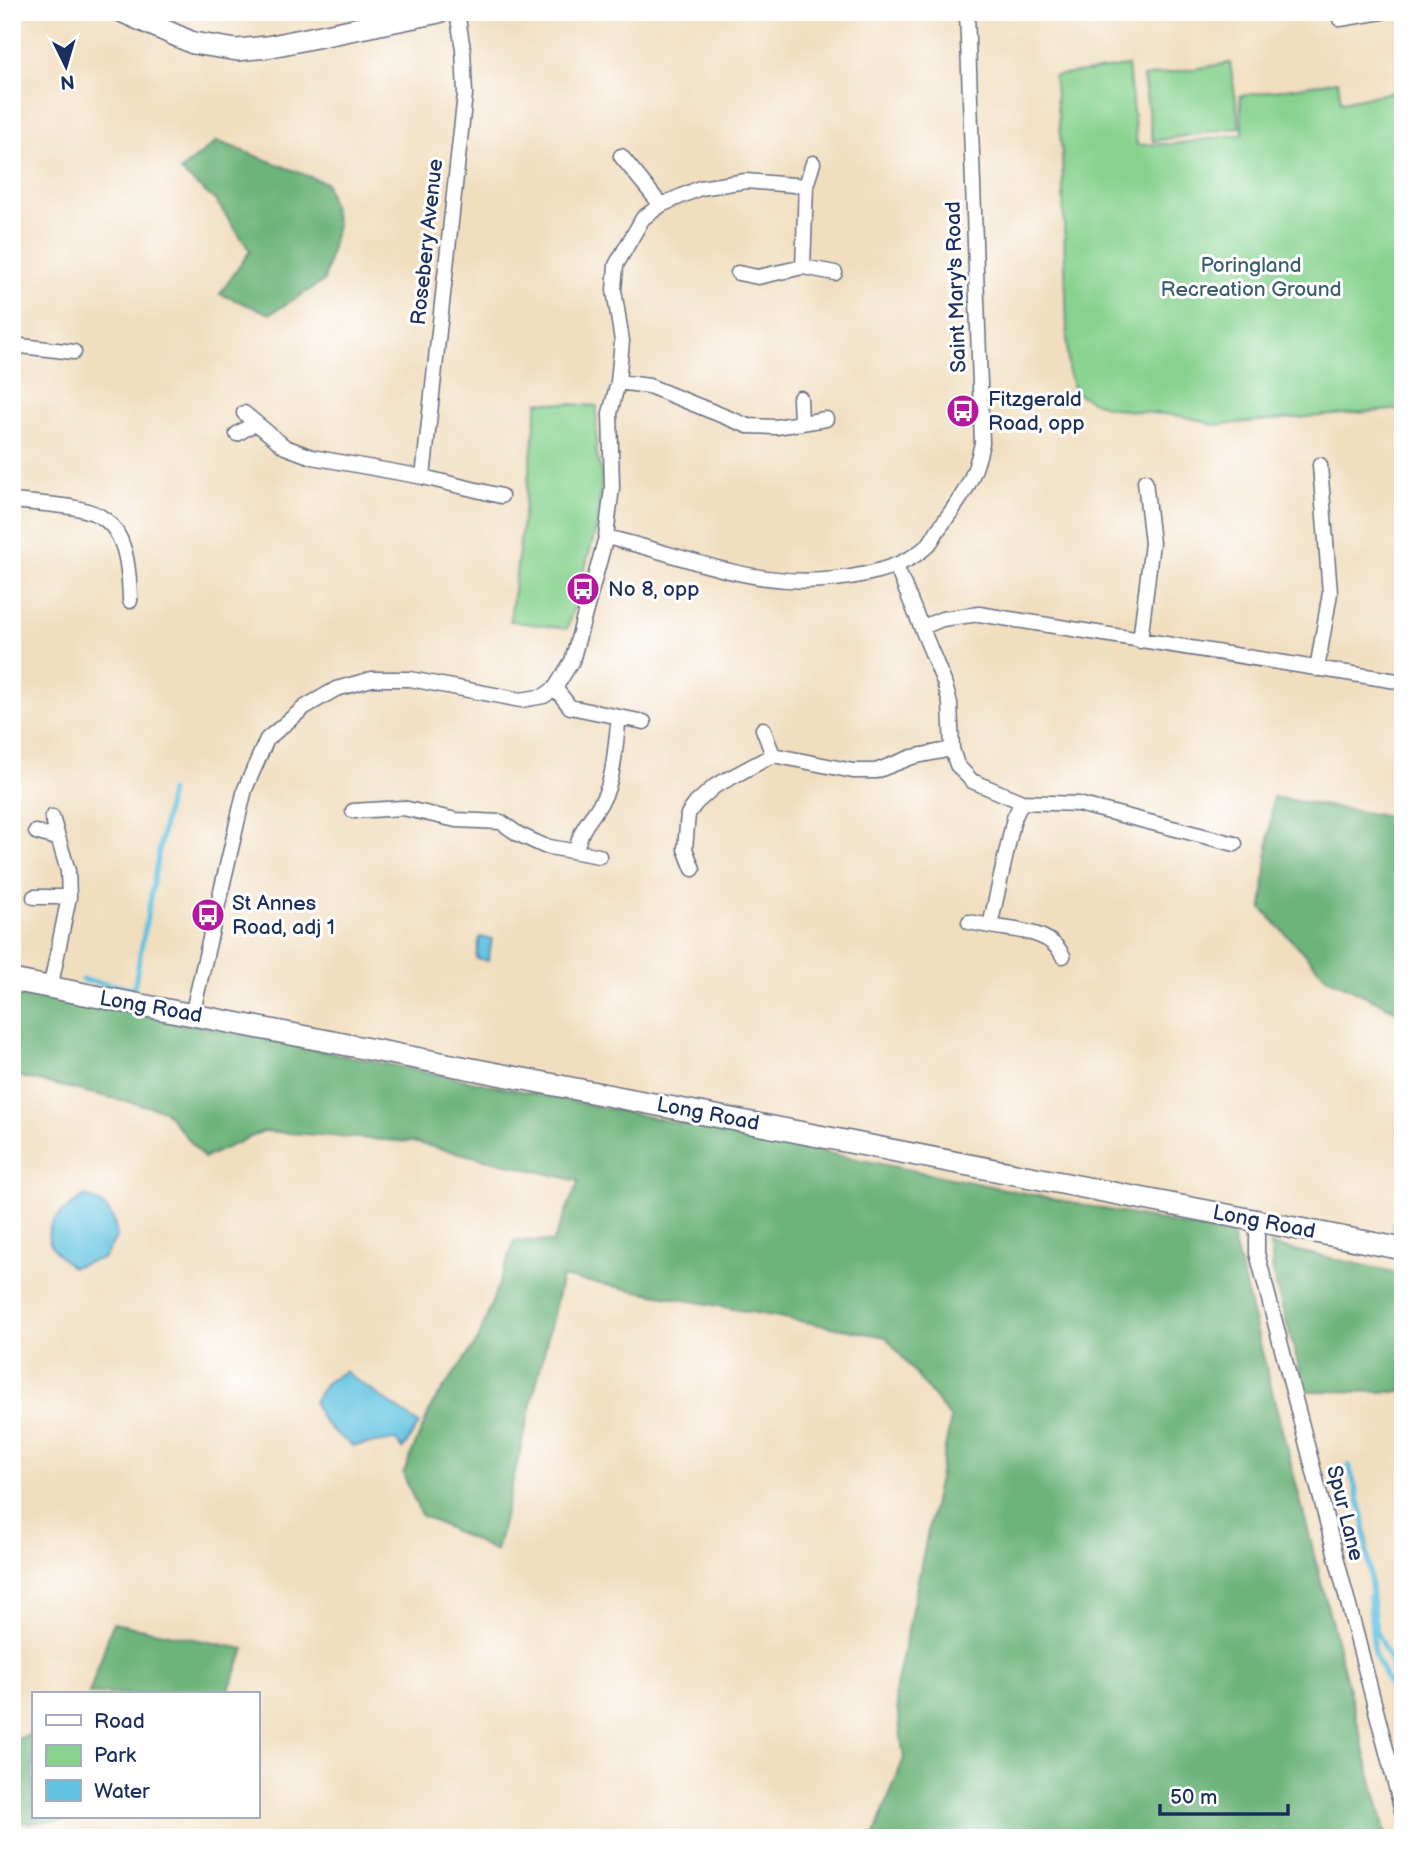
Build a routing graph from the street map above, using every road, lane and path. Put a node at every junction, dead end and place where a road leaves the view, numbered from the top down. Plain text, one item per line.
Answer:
1 (123, 12) edge
2 (439, 12) edge
3 (457, 12) edge
4 (967, 12) edge
5 (1382, 12) edge
6 (1340, 19) dead end
7 (621, 156) dead end
8 (813, 163) dead end
9 (806, 186) junction
10 (661, 205) junction
11 (803, 267) junction
12 (738, 273) dead end
13 (835, 273) dead end
14 (12, 345) edge
15 (74, 352) dead end
16 (618, 382) junction
17 (800, 398) dead end
18 (826, 419) dead end
19 (801, 423) junction
20 (237, 434) dead end
21 (1320, 465) dead end
22 (423, 477) junction
23 (1145, 481) dead end
24 (501, 496) dead end
25 (12, 501) edge
26 (606, 537) junction
27 (896, 566) junction
28 (130, 601) dead end
29 (923, 627) junction
30 (1140, 641) junction
31 (1317, 669) junction
32 (1403, 682) edge
33 (555, 688) junction
34 (619, 718) junction
35 (644, 722) dead end
36 (763, 729) dead end
37 (952, 748) junction
38 (773, 755) junction
39 (1022, 802) junction
40 (354, 811) dead end
41 (52, 817) dead end
42 (36, 832) dead end
43 (56, 838) junction
44 (1235, 844) dead end
45 (576, 851) junction
46 (599, 856) dead end
47 (693, 869) dead end
48 (34, 897) dead end
49 (69, 897) junction
50 (969, 922) dead end
51 (990, 926) junction
52 (1063, 956) dead end
53 (12, 980) edge
54 (50, 989) junction
55 (192, 1015) junction
56 (1256, 1221) junction
57 (1403, 1249) edge
58 (1403, 1814) edge

1 - 2 street
3 - 22 street, Rosebery Avenue
4 - 27 street, Saint Mary's Road
5 - 6 street
7 - 10 street
8 - 9 street
9 - 10 street
9 - 11 street
10 - 16 street
11 - 12 street
11 - 13 street
14 - 15 street
16 - 19 street
16 - 26 street
17 - 19 street
18 - 19 street
20 - 22 street
21 - 31 street
22 - 24 street
23 - 30 street
25 - 28 street
26 - 27 street, Saint Mary's Road
26 - 33 street
27 - 29 street
29 - 30 street
29 - 37 street
30 - 31 street
31 - 32 street
33 - 34 street
33 - 55 street
34 - 35 street
34 - 45 street
36 - 38 street
37 - 38 street
37 - 39 street
38 - 47 street
39 - 44 street
39 - 51 street
40 - 45 street
41 - 43 street
42 - 43 street
43 - 49 street
45 - 46 street
48 - 49 street
49 - 54 street
50 - 51 street
51 - 52 street
53 - 54 street, Long Road
54 - 55 street, Long Road
55 - 56 street, Long Road
56 - 57 street, Long Road
56 - 58 street, Spur Lane

